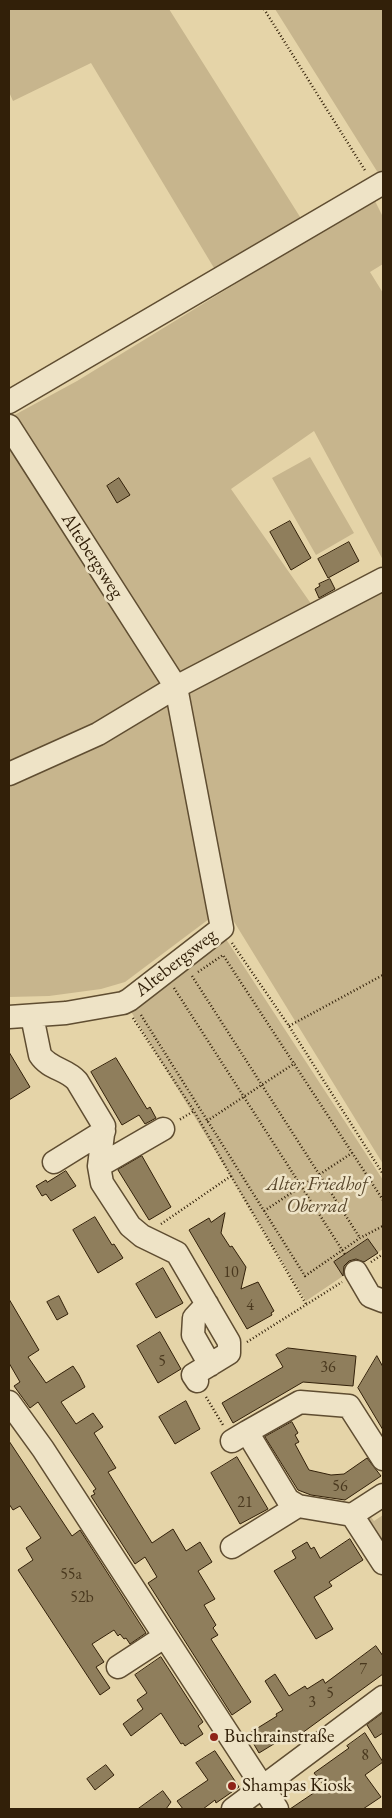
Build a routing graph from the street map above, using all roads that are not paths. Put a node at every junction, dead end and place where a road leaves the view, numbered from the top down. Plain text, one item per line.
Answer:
1 (380, 185) edge
2 (9, 402) edge
3 (9, 426) edge
4 (383, 579) edge
5 (176, 687) junction
6 (9, 774) edge
7 (32, 1016) junction
8 (9, 1017) edge
9 (163, 1130) road end
10 (104, 1131) junction
11 (54, 1162) dead end
12 (100, 1166) junction
13 (356, 1272) road end
14 (383, 1301) edge
15 (212, 1366) road end
16 (9, 1402) edge
17 (383, 1459) edge
18 (383, 1495) edge
19 (298, 1506) junction
20 (352, 1515) junction
21 (232, 1547) dead end
22 (383, 1561) edge
23 (164, 1637) junction
24 (118, 1666) dead end
25 (383, 1697) edge
26 (263, 1786) junction
27 (233, 1809) edge
28 (278, 1809) edge

1 - 2 street
3 - 5 street, Altebergsweg
4 - 5 street
5 - 6 street
5 - 7 street, Altebergsweg
7 - 8 street, Altebergsweg
7 - 10 street
9 - 12 street
10 - 11 street
10 - 12 street
12 - 15 street
13 - 14 street
16 - 23 street
17 - 19 street
18 - 20 street
19 - 20 street
19 - 21 street
20 - 22 street
23 - 24 street
23 - 26 street
25 - 26 street
26 - 27 street
26 - 28 street

